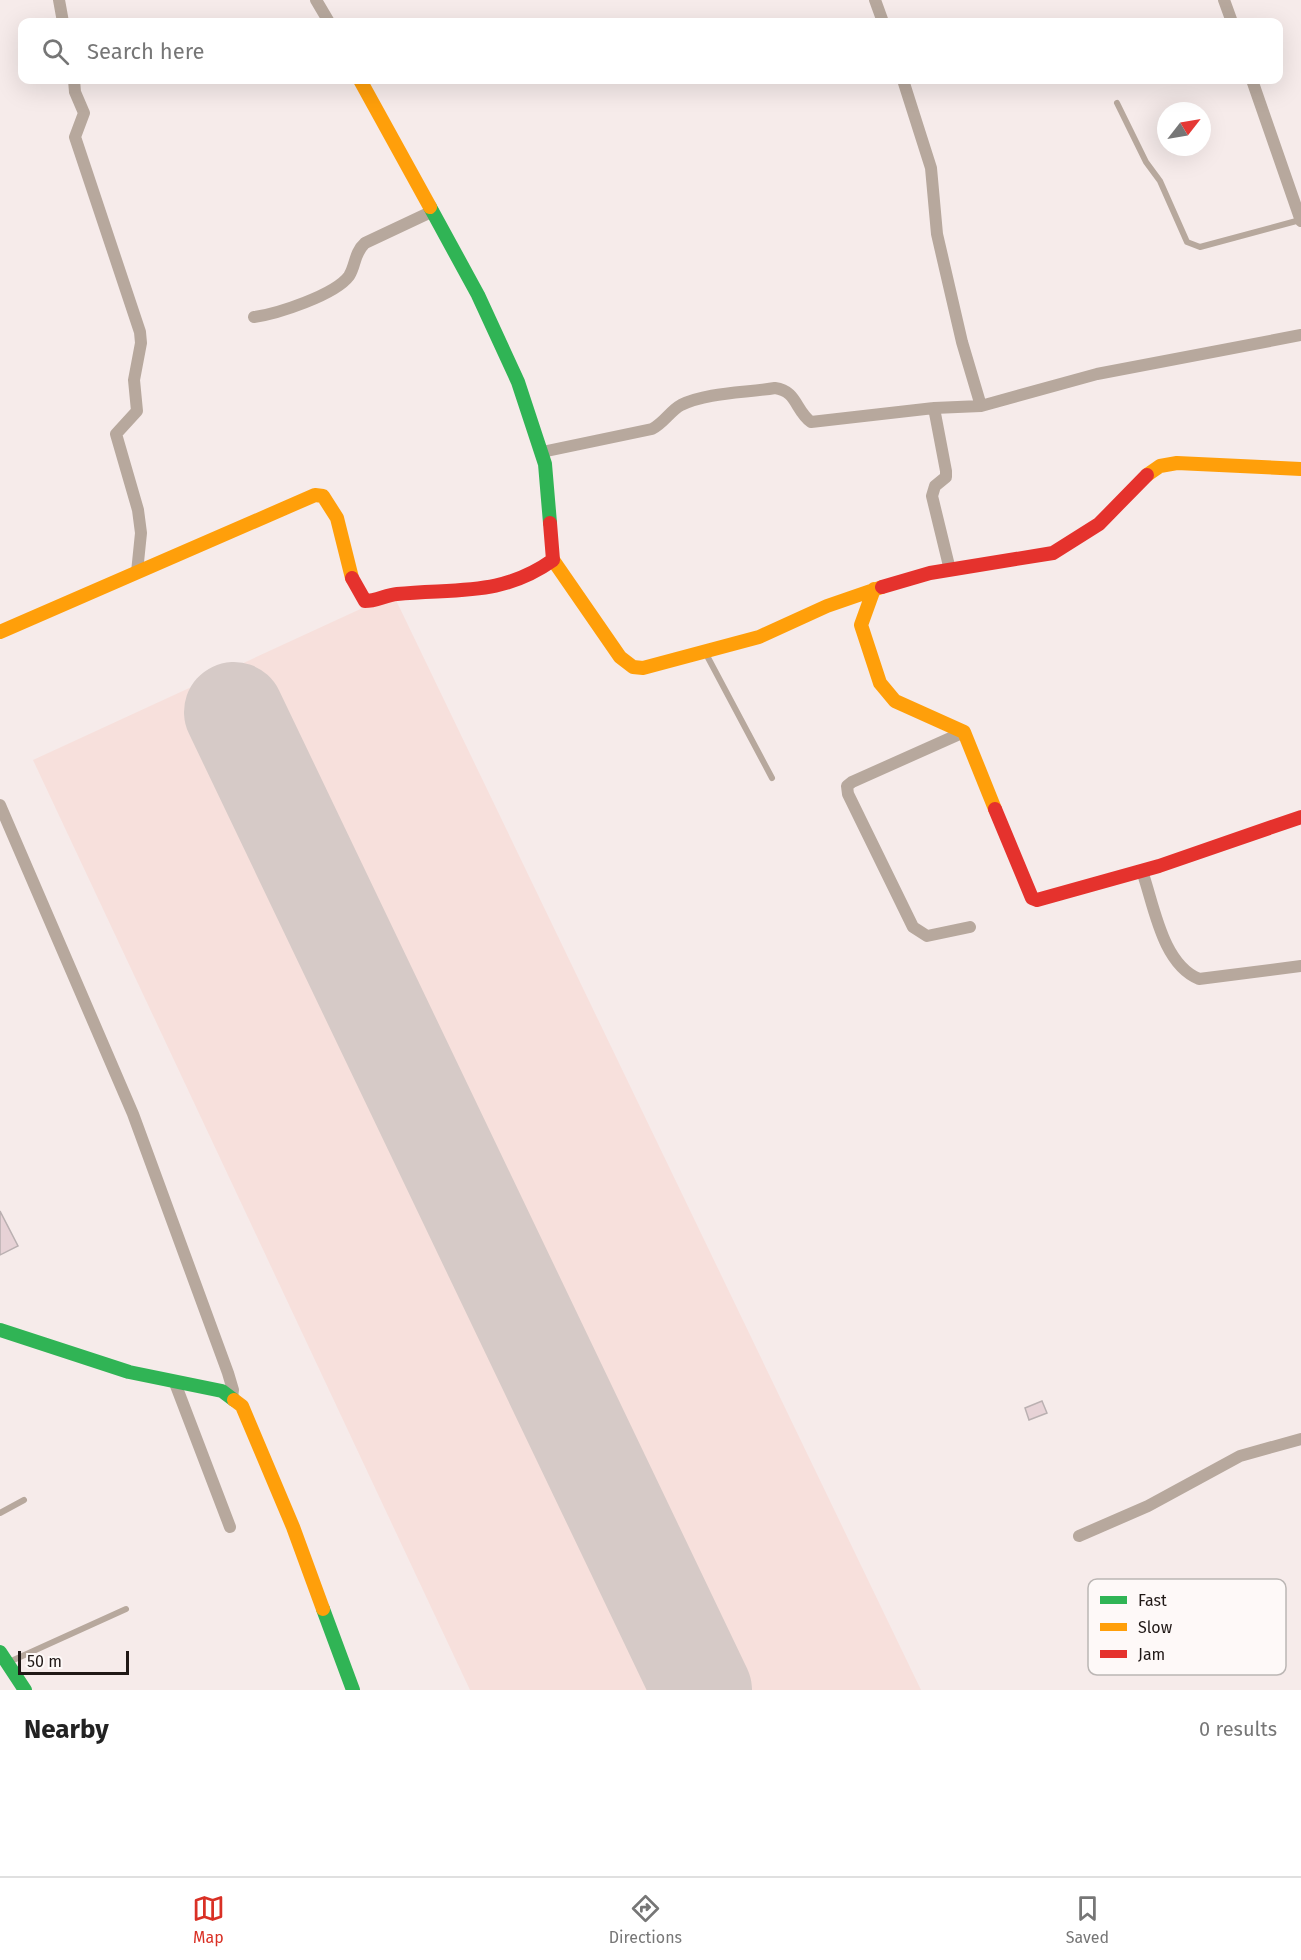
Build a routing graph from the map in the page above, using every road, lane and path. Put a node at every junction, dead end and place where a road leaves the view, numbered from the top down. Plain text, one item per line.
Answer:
1 (59, 0) edge
2 (316, 0) edge
3 (875, 0) edge
4 (1224, 0) edge
5 (62, 18) edge
6 (327, 18) edge
7 (882, 18) edge
8 (1231, 18) edge
9 (74, 84) edge
10 (362, 84) edge
11 (904, 84) edge
12 (1253, 84) edge
13 (1117, 103) dead end
14 (433, 211) junction
15 (1301, 221) edge
16 (254, 316) dead end
17 (1301, 335) edge
18 (981, 406) junction
19 (934, 408) junction
20 (542, 452) junction
21 (1301, 469) edge
22 (554, 560) junction
23 (950, 570) junction
24 (137, 572) junction
25 (874, 589) junction
26 (0, 632) edge
27 (705, 651) junction
28 (964, 732) junction
29 (772, 778) dead end
30 (0, 805) edge
31 (1301, 817) edge
32 (1142, 871) junction
33 (970, 927) dead end
34 (1301, 966) edge
35 (0, 1330) edge
36 (175, 1383) junction
37 (232, 1397) junction
38 (1301, 1439) edge
39 (24, 1500) dead end
40 (0, 1513) edge
41 (230, 1527) dead end
42 (1079, 1536) dead end
43 (126, 1610) dead end
44 (4, 1657) edge
45 (25, 1690) edge
46 (353, 1690) edge

1 - 5 street
2 - 6 street
3 - 7 street
4 - 8 street
9 - 24 street
10 - 14 street
11 - 18 street
12 - 15 street
13 - 15 lane
14 - 16 street
14 - 20 street
17 - 18 street
18 - 19 street
19 - 20 street
19 - 23 street
20 - 22 street
21 - 23 street
22 - 24 street
22 - 27 street
23 - 25 street
24 - 26 street
25 - 27 street
25 - 28 street
27 - 29 lane
28 - 32 street
28 - 33 street
30 - 37 street
31 - 32 street
32 - 34 street
35 - 36 street
36 - 37 street
36 - 41 street
37 - 46 street
38 - 42 street
39 - 40 lane
43 - 44 lane
44 - 45 street

